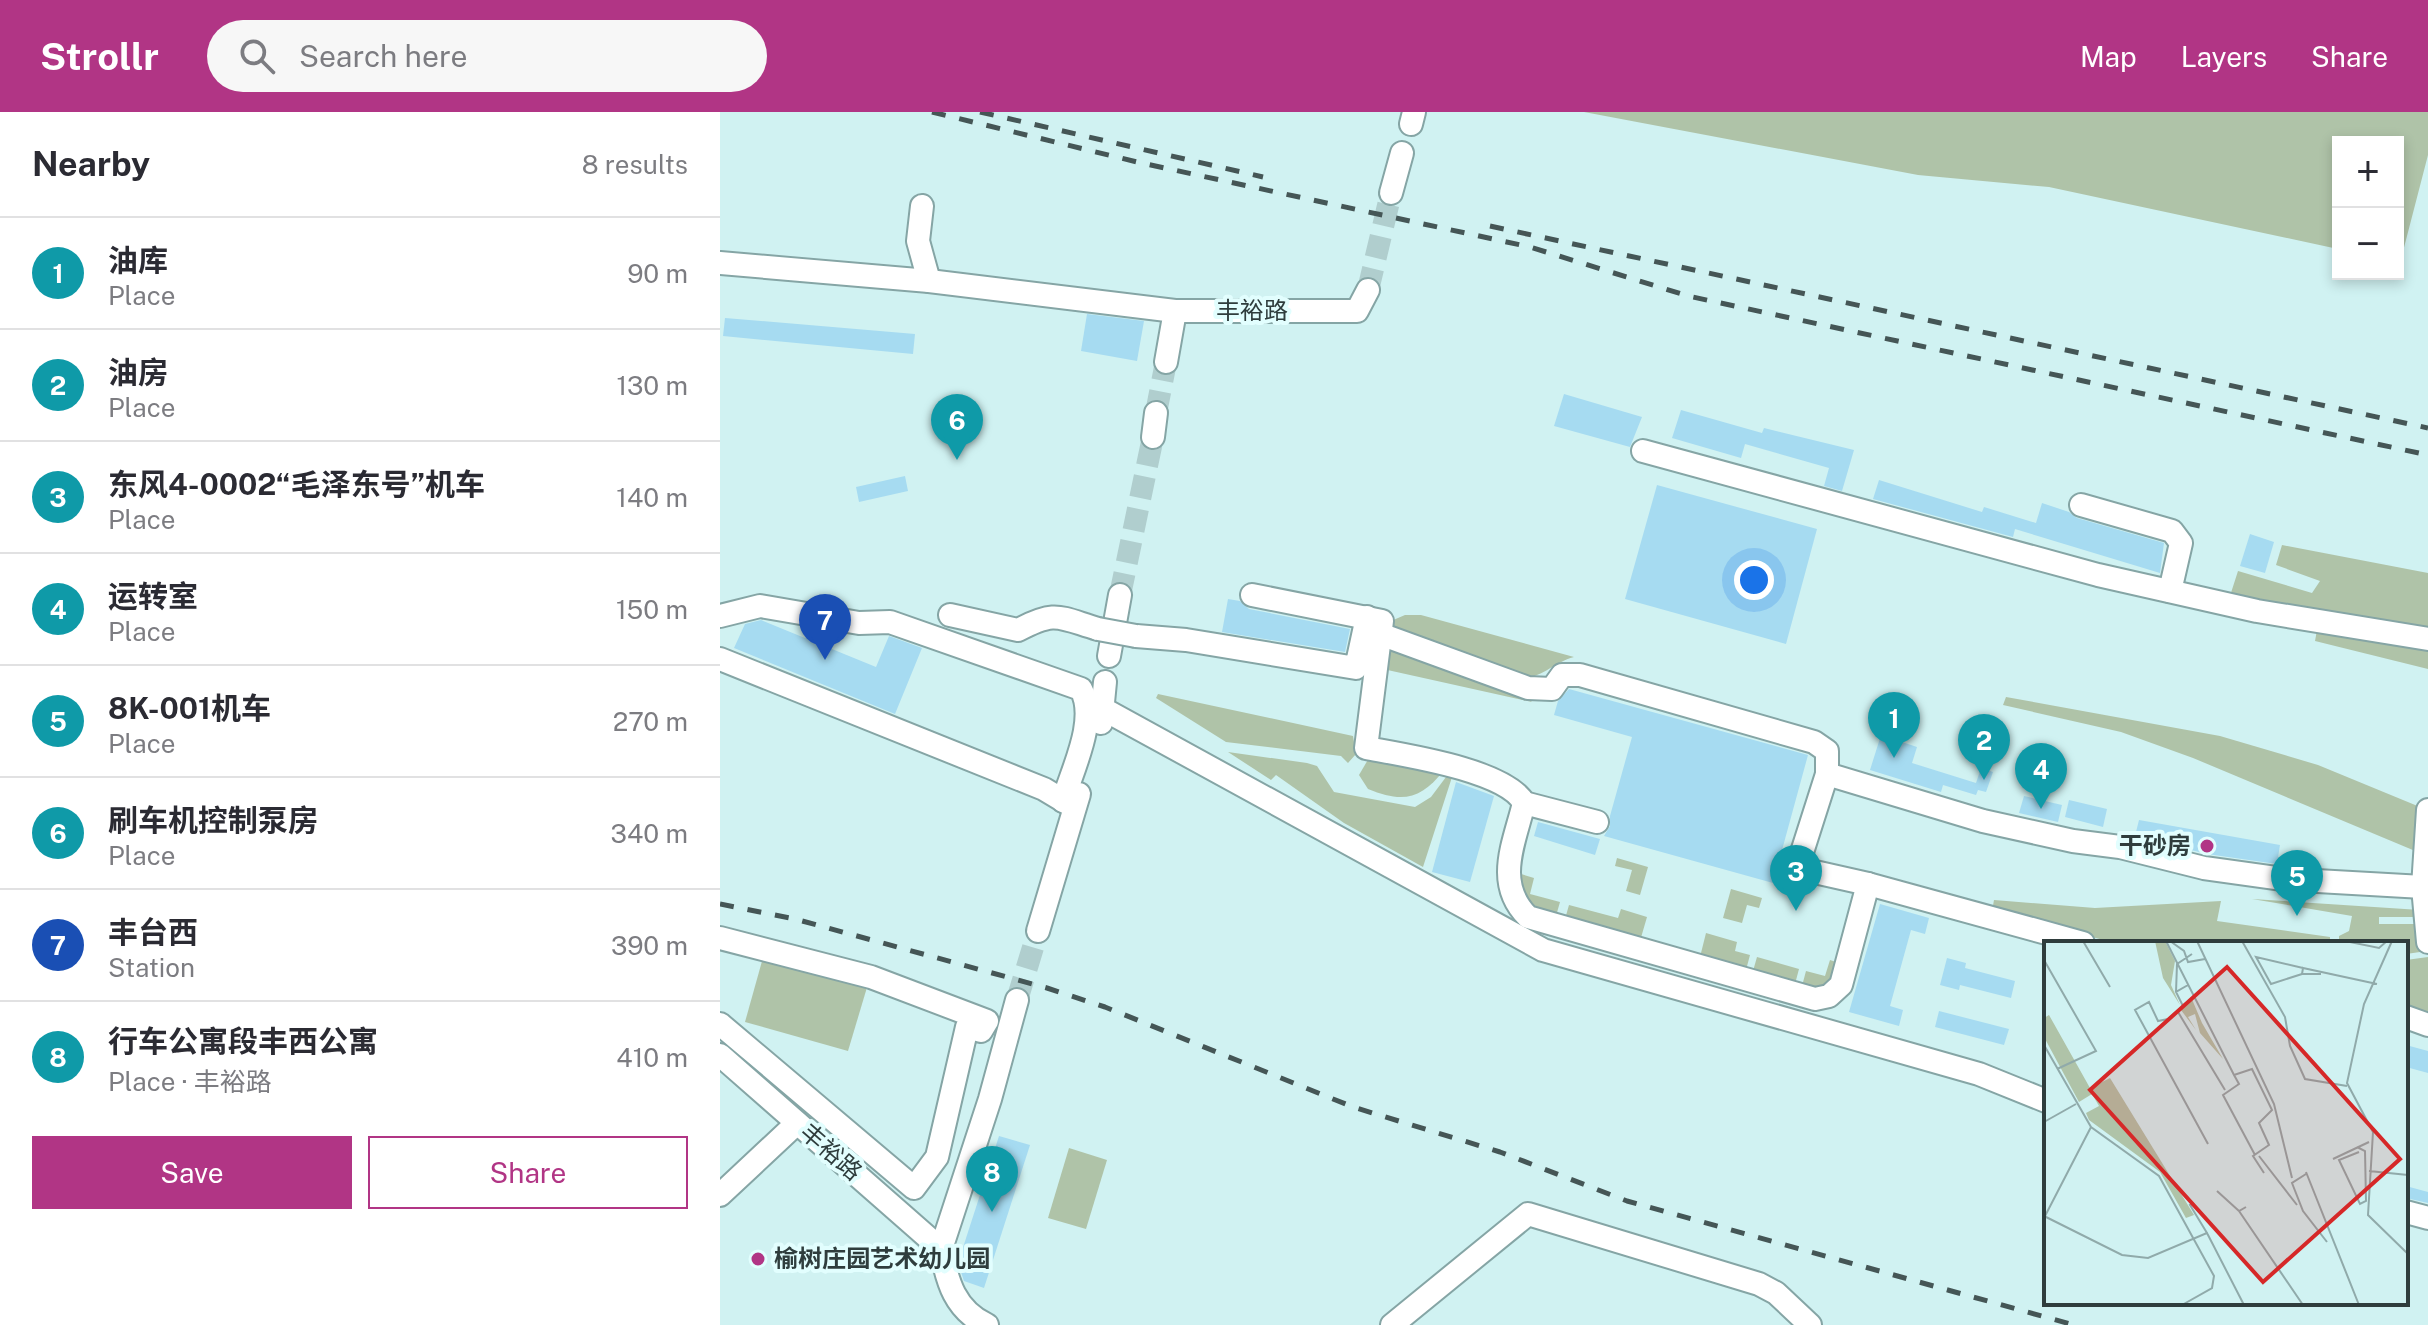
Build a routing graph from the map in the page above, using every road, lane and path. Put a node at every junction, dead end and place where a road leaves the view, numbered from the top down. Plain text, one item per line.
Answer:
1 (1402, 153) dead end
2 (1391, 193) tunnel mouth
3 (922, 206) dead end
4 (720, 263) edge
5 (929, 281) junction
6 (1368, 290) tunnel mouth
7 (1175, 311) junction
8 (1166, 362) tunnel mouth
9 (1156, 413) tunnel mouth
10 (1153, 437) tunnel mouth
11 (1643, 451) dead end
12 (2081, 505) dead end
13 (2170, 591) junction
14 (1120, 595) tunnel mouth
15 (1252, 595) dead end
16 (950, 615) dead end
17 (720, 616) edge
18 (1374, 626) junction
19 (2428, 639) edge
20 (1109, 656) dead end
21 (720, 659) edge
22 (1105, 682) dead end
23 (1105, 710) junction
24 (1827, 774) junction
25 (1524, 803) junction
26 (1069, 804) junction
27 (2428, 810) edge
28 (1597, 822) dead end
29 (1868, 884) junction
30 (2423, 887) junction
31 (1038, 931) tunnel mouth
32 (720, 938) edge
33 (2076, 941) edge
34 (2428, 942) edge
35 (1017, 1000) tunnel mouth
36 (2408, 1018) edge
37 (720, 1024) edge
38 (2428, 1025) edge
39 (720, 1055) edge
40 (2044, 1100) edge
41 (797, 1123) junction
42 (937, 1157) junction
43 (967, 1169) junction
44 (720, 1195) edge
45 (2408, 1213) edge
46 (2428, 1218) edge
47 (941, 1249) junction
48 (987, 1325) edge
49 (1392, 1325) edge
50 (1810, 1325) edge

1 - 2 street
3 - 5 street
4 - 5 street
5 - 7 street
6 - 7 street, 丰裕路
7 - 8 street
9 - 10 street
11 - 13 street
12 - 13 street
13 - 19 street
14 - 20 street
15 - 18 street
16 - 18 street, bridge
17 - 26 street
18 - 24 street
18 - 25 street
21 - 26 street
22 - 23 street
23 - 26 street
23 - 40 street
24 - 29 street
24 - 30 street
25 - 28 street
25 - 29 street
26 - 31 street
27 - 30 street
29 - 33 street
30 - 34 street
32 - 42 street
35 - 43 street
36 - 38 street
37 - 42 street
39 - 41 street, 丰裕路
41 - 44 street
41 - 47 street, 丰裕路
42 - 43 street
43 - 47 street
45 - 46 street
47 - 48 street
49 - 50 street

